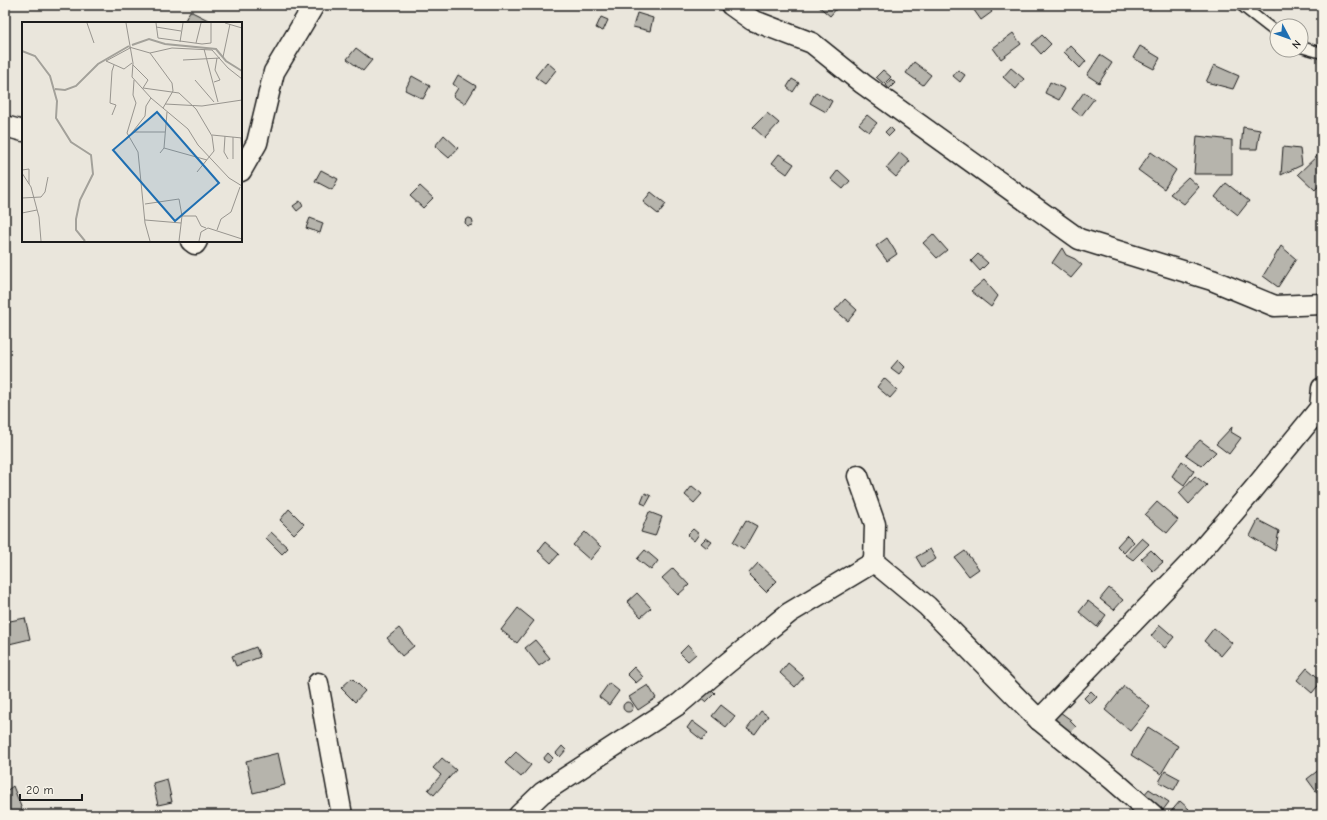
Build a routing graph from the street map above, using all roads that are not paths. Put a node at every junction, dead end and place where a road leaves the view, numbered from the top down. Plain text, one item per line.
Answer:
1 (314, 5) edge
2 (731, 5) edge
3 (1241, 5) edge
4 (1269, 27) edge
5 (1309, 49) edge
6 (1322, 53) edge
7 (5, 126) edge
8 (22, 131) edge
9 (242, 169) edge
10 (1322, 304) edge
11 (1322, 388) edge
12 (858, 476) dead end
13 (874, 562) junction
14 (318, 683) dead end
15 (1039, 720) junction
16 (342, 815) edge
17 (519, 815) edge
18 (1153, 815) edge

1 - 9 street
2 - 10 street
3 - 4 lane
5 - 6 lane
7 - 8 street
11 - 15 street
12 - 13 street
13 - 15 street
13 - 17 street
14 - 16 street
15 - 18 street

